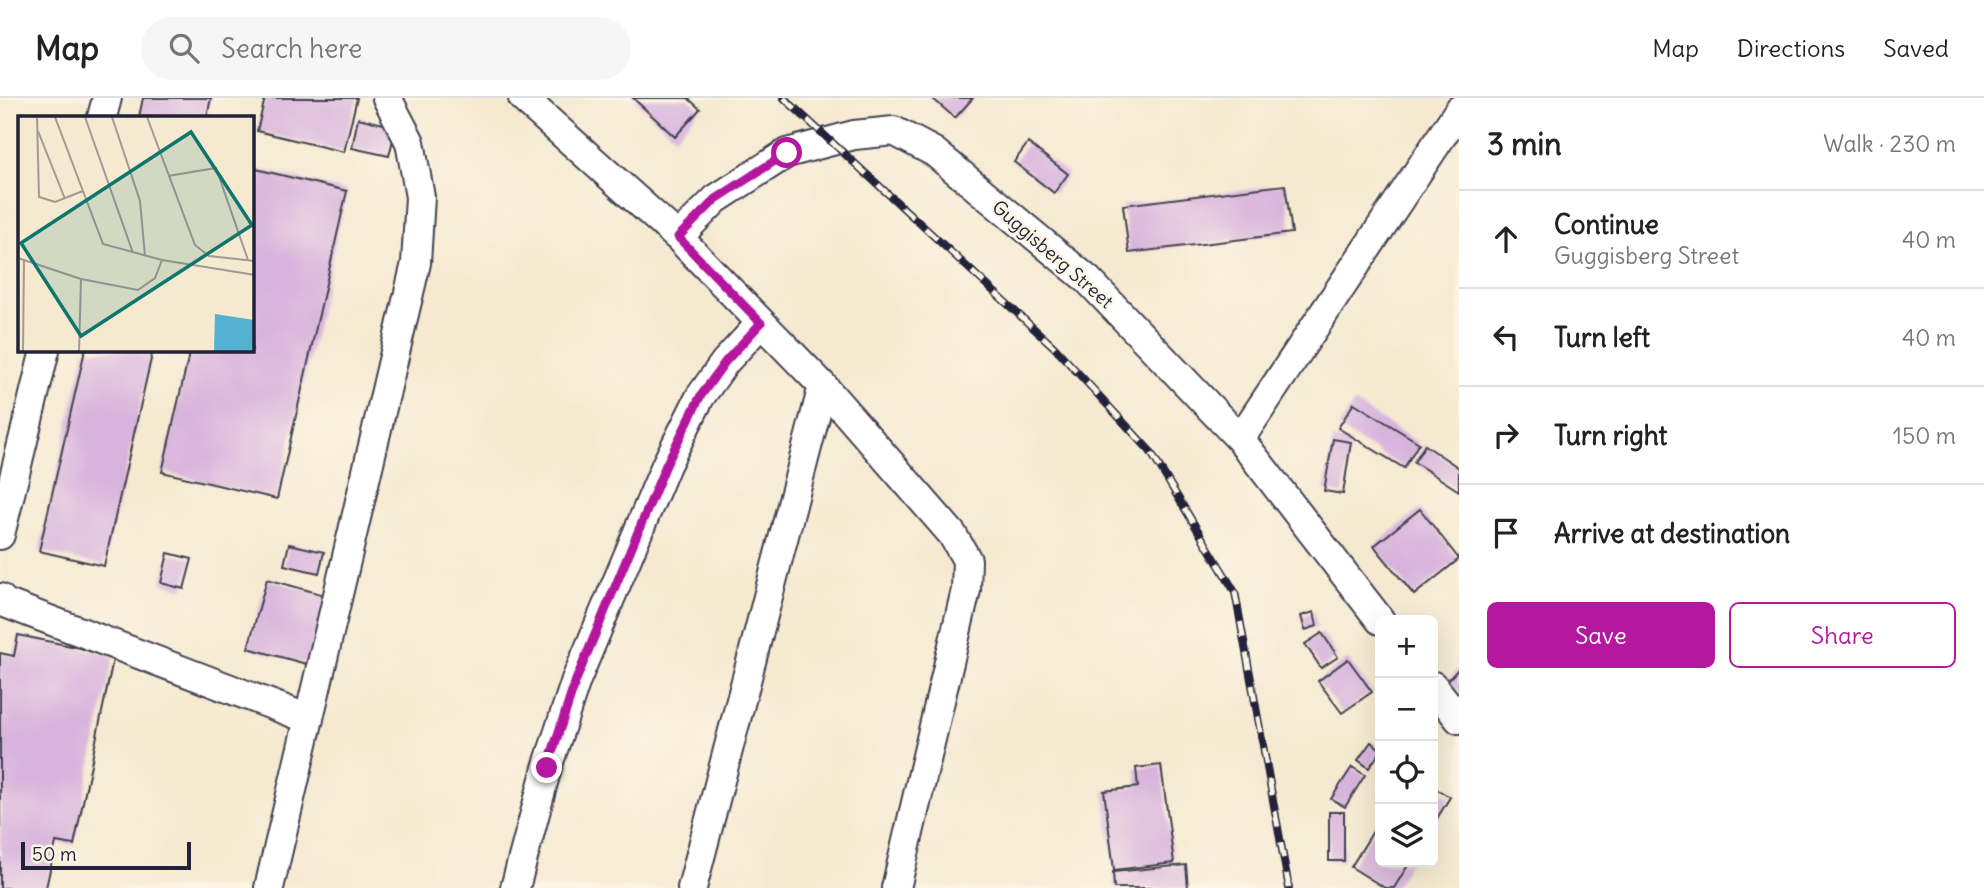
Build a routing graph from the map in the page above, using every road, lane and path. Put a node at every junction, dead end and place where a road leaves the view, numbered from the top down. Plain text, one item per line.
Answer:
1 (107, 98) edge
2 (387, 98) edge
3 (523, 98) edge
4 (1459, 110) edge
5 (102, 116) edge
6 (678, 237) junction
7 (761, 323) junction
8 (45, 352) edge
9 (823, 386) junction
10 (1240, 439) junction
11 (0, 535) edge
12 (0, 598) edge
13 (1376, 615) edge
14 (1438, 692) edge
15 (309, 719) junction
16 (1459, 719) edge
17 (269, 888) edge
18 (515, 888) edge
19 (692, 888) edge
20 (896, 888) edge

1 - 5 lane
2 - 15 lane
3 - 6 lane
4 - 10 lane
6 - 7 lane
6 - 10 lane, Guggisberg Street
7 - 9 lane
7 - 18 lane
8 - 11 lane
9 - 19 lane
9 - 20 lane
10 - 13 lane, Guggisberg Street
12 - 15 lane
14 - 16 lane
15 - 17 lane

